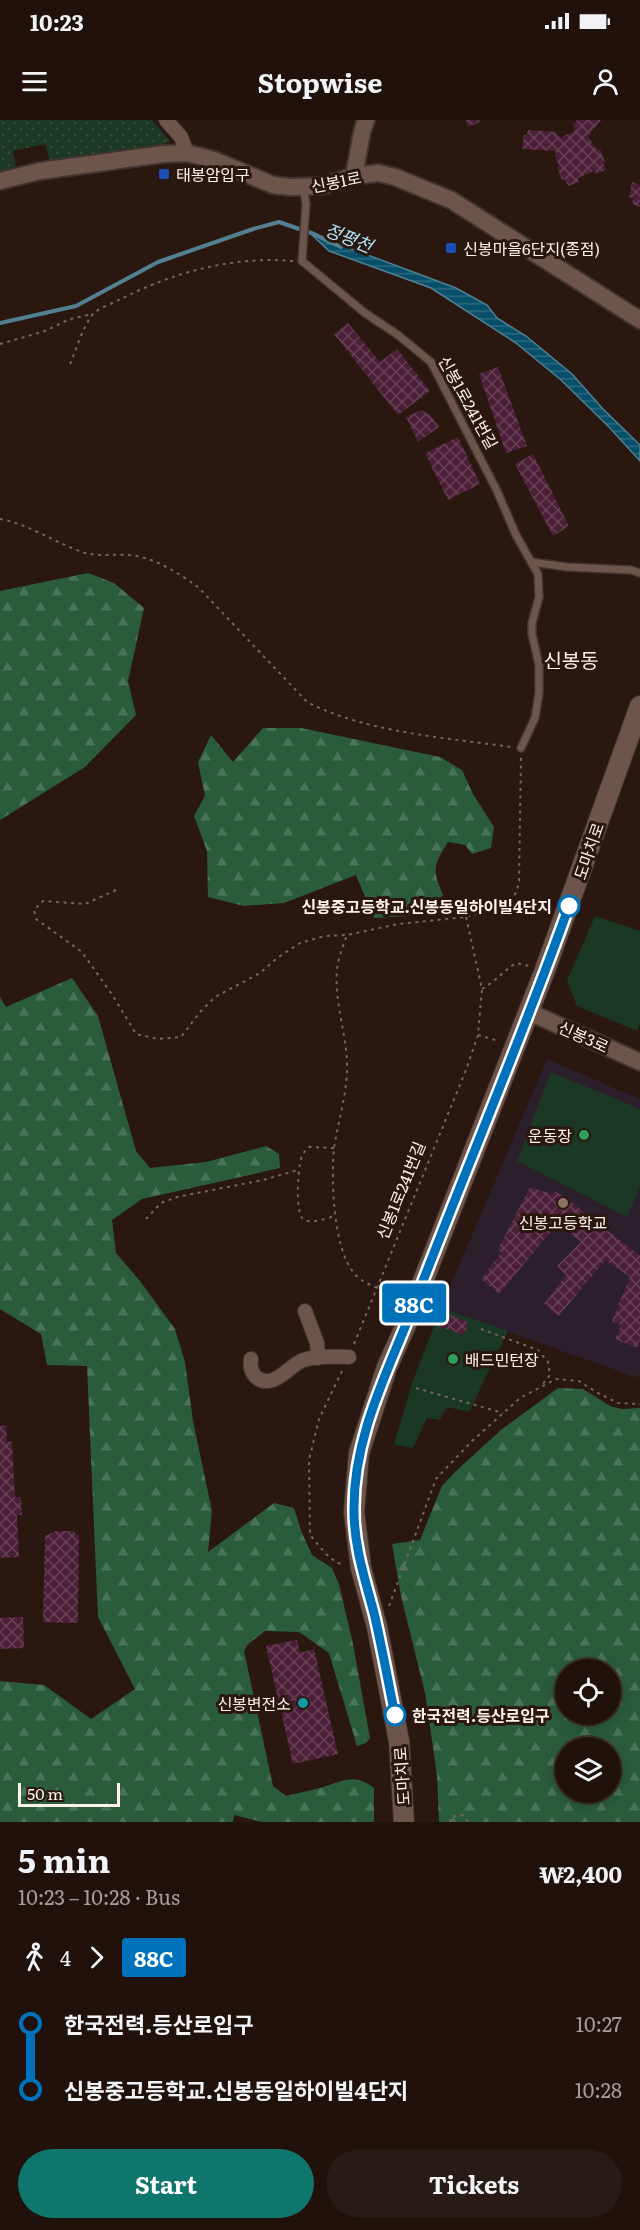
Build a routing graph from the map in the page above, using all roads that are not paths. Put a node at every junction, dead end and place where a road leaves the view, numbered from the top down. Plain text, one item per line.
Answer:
1 (166, 120) edge
2 (366, 120) edge
3 (188, 153) junction
4 (354, 176) junction
5 (0, 181) edge
6 (304, 196) junction
7 (640, 320) edge
8 (531, 562) junction
9 (640, 573) edge
10 (640, 706) edge
11 (520, 748) road end
12 (529, 1012) junction
13 (640, 1062) edge
14 (305, 1311) dead end
15 (349, 1357) road end
16 (318, 1358) junction
17 (251, 1359) dead end
18 (404, 1822) edge

1 - 3 street
2 - 4 street
3 - 5 street, 신봉1로
3 - 6 street, 신봉1로
4 - 6 street, 신봉1로
4 - 7 street, 신봉1로
6 - 8 lane, 신봉1로241번길
8 - 9 lane
8 - 11 lane, 신봉1로241번길
10 - 12 main road, 도마치로
12 - 13 street, 신봉3로
12 - 18 main road, 도마치로
14 - 16 street
15 - 16 street
16 - 17 street

